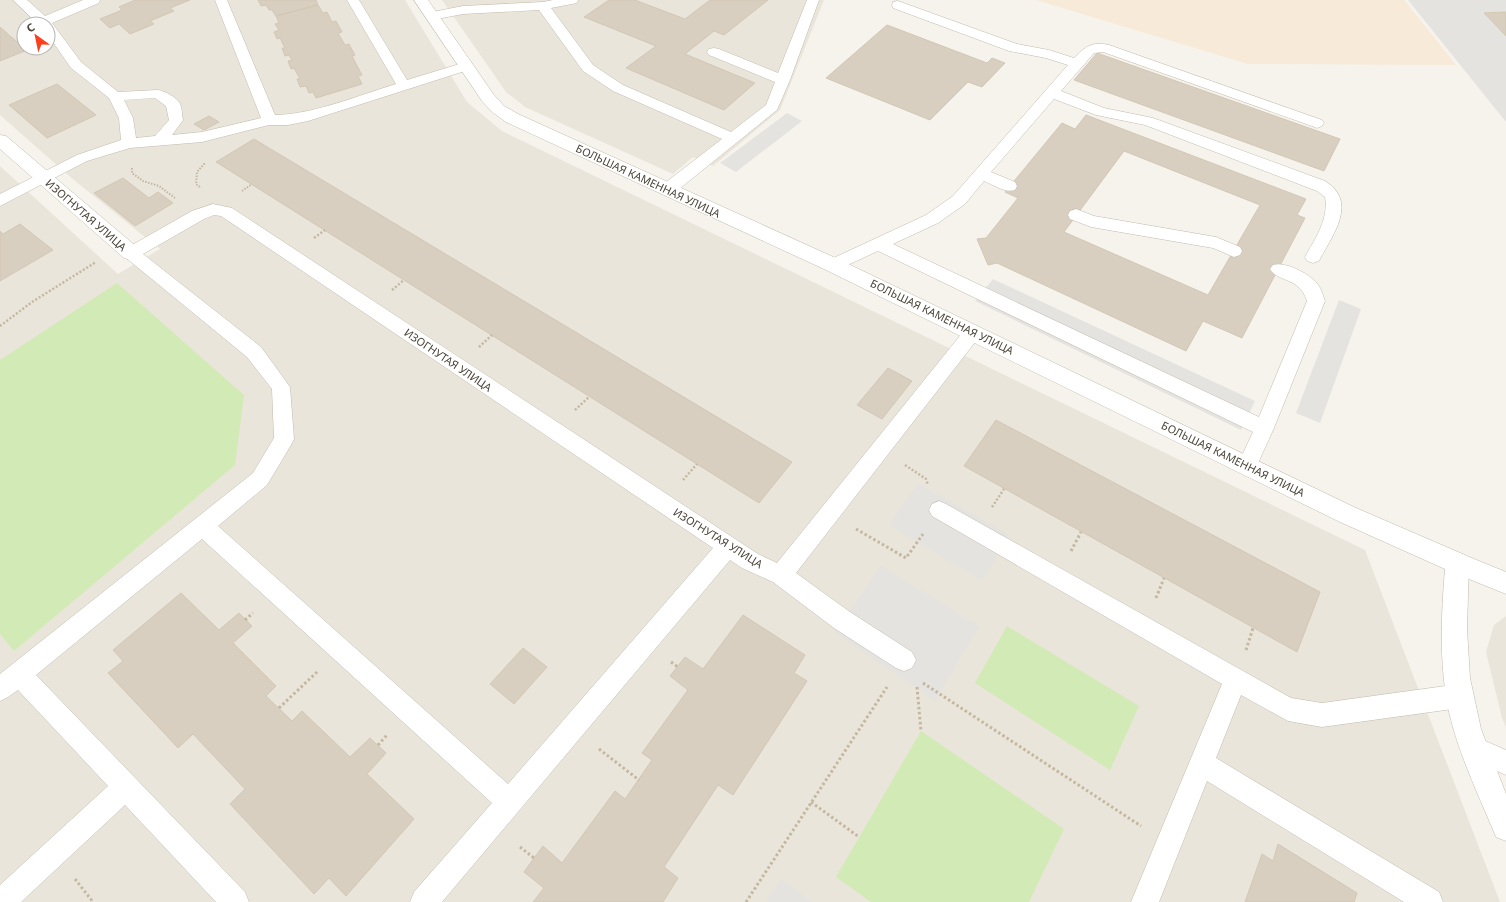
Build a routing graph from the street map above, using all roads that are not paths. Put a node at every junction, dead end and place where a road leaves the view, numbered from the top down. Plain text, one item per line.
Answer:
1 (19, 0) edge
2 (94, 0) edge
3 (221, 0) edge
4 (353, 0) edge
5 (421, 0) edge
6 (462, 0) edge
7 (572, 0) edge
8 (812, 0) edge
9 (898, 5) dead end
10 (543, 6) junction
11 (37, 16) edge
12 (432, 16) junction
13 (56, 19) edge
14 (56, 38) edge
15 (714, 52) dead end
16 (1077, 64) junction
17 (466, 66) junction
18 (782, 80) junction
19 (404, 86) junction
20 (1052, 93) junction
21 (114, 96) junction
22 (269, 120) junction
23 (1317, 123) dead end
24 (732, 138) junction
25 (0, 140) edge
26 (160, 140) junction
27 (128, 143) junction
28 (980, 174) junction
29 (44, 178) junction
30 (1009, 186) dead end
31 (667, 190) junction
32 (0, 201) edge
33 (1076, 215) dead end
34 (878, 244) junction
35 (127, 250) junction
36 (1234, 250) dead end
37 (1313, 257) dead end
38 (833, 265) junction
39 (1279, 269) dead end
40 (973, 332) junction
41 (1264, 428) junction
42 (1247, 466) junction
43 (940, 510) road end
44 (203, 526) junction
45 (728, 547) junction
46 (1457, 563) junction
47 (781, 576) junction
48 (1506, 583) edge
49 (904, 660) road end
50 (1236, 679) junction
51 (9, 682) edge
52 (1460, 696) junction
53 (1474, 748) junction
54 (1506, 763) edge
55 (1202, 764) junction
56 (126, 787) junction
57 (509, 802) junction
58 (1506, 827) edge
59 (1, 902) edge
60 (235, 902) edge
61 (424, 902) edge
62 (1145, 902) edge
63 (1429, 902) edge

1 - 11 lane
2 - 13 lane
3 - 22 lane
4 - 19 lane
5 - 12 street, БОЛЬШАЯ КАМЕННАЯ УЛИЦА
6 - 12 lane
7 - 10 lane
8 - 18 lane
9 - 16 lane
10 - 12 lane
10 - 24 lane
12 - 17 street, БОЛЬШАЯ КАМЕННАЯ УЛИЦА
14 - 21 lane
15 - 18 lane
16 - 20 lane
16 - 23 lane
17 - 19 lane
17 - 31 street, БОЛЬШАЯ КАМЕННАЯ УЛИЦА
18 - 24 lane
19 - 22 lane
20 - 28 lane
20 - 37 lane
21 - 26 lane
21 - 27 lane
22 - 26 lane
24 - 31 lane
25 - 29 street, ИЗОГНУТАЯ УЛИЦА
26 - 27 lane
27 - 29 lane
28 - 30 lane
28 - 34 lane
29 - 32 lane
29 - 35 street, ИЗОГНУТАЯ УЛИЦА
31 - 38 street, БОЛЬШАЯ КАМЕННАЯ УЛИЦА
33 - 36 lane
34 - 38 lane
34 - 41 lane
35 - 44 lane
35 - 45 lane, ИЗОГНУТАЯ УЛИЦА
38 - 40 street, БОЛЬШАЯ КАМЕННАЯ УЛИЦА
39 - 41 lane
40 - 42 street, БОЛЬШАЯ КАМЕННАЯ УЛИЦА
40 - 47 lane
41 - 42 lane
42 - 46 street, БОЛЬШАЯ КАМЕННАЯ УЛИЦА
43 - 50 lane
44 - 51 lane
44 - 57 lane
45 - 47 lane, ИЗОГНУТАЯ УЛИЦА
45 - 57 lane
46 - 48 street, БОЛЬШАЯ КАМЕННАЯ УЛИЦА
46 - 52 street
47 - 49 lane, ИЗОГНУТАЯ УЛИЦА
50 - 52 lane
50 - 55 lane
51 - 56 lane
52 - 53 street
53 - 54 lane
53 - 58 street
55 - 62 lane
55 - 63 lane
56 - 59 lane
56 - 60 lane
57 - 61 lane

